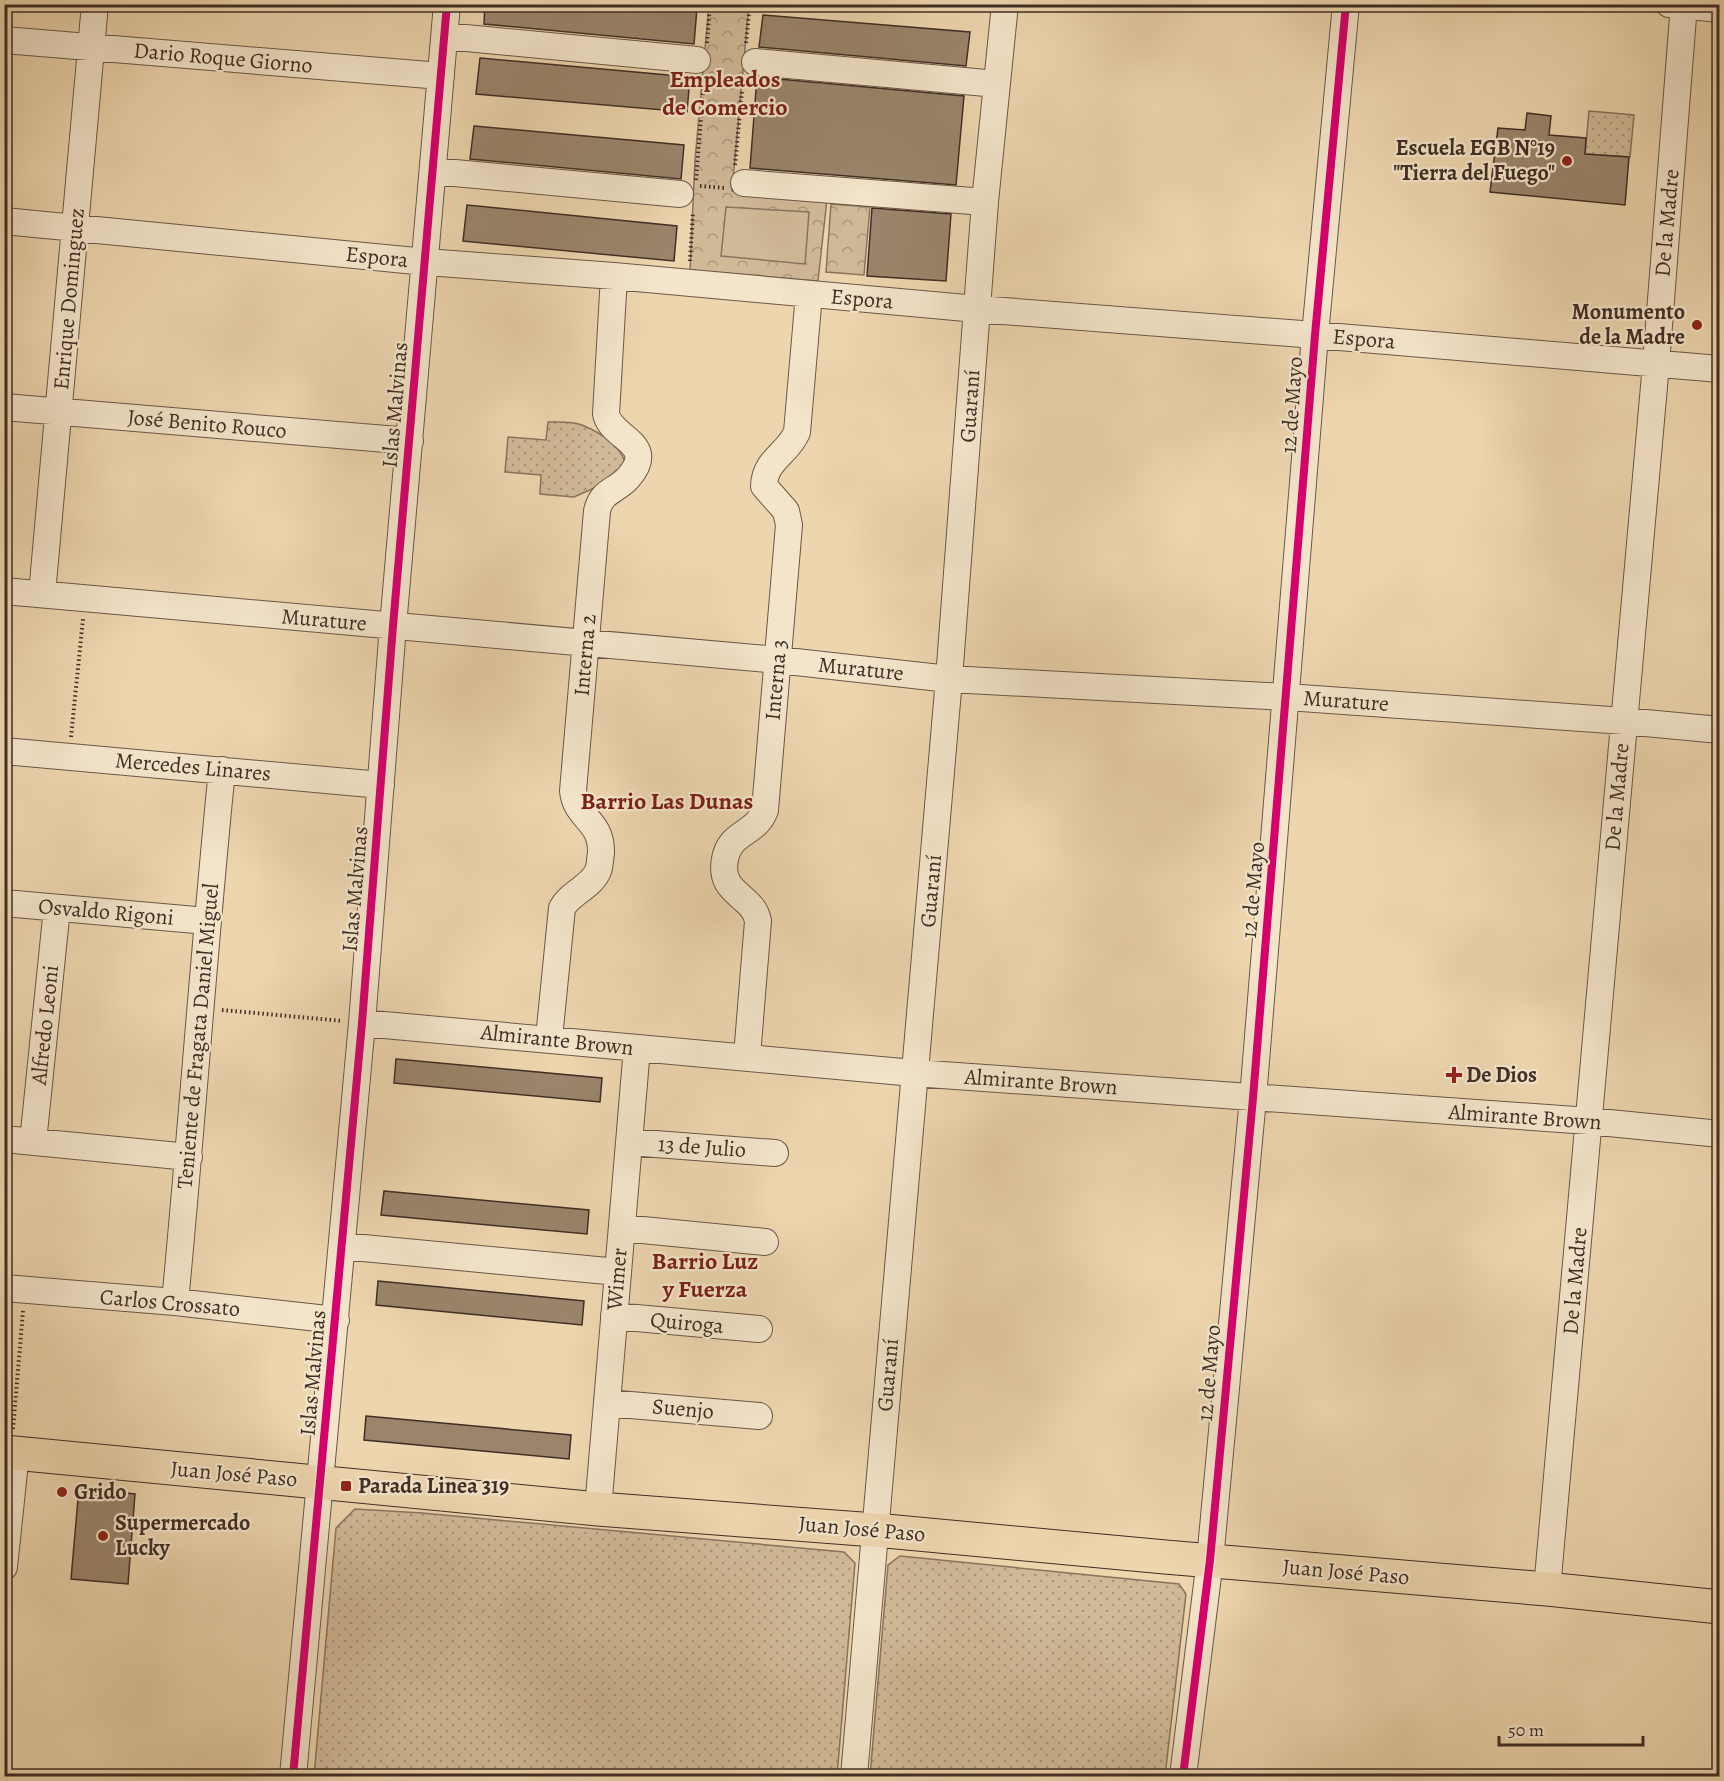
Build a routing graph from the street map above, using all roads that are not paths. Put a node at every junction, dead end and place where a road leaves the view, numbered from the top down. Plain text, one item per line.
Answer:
1 (95, 4) edge
2 (447, 4) edge
3 (1005, 4) edge
4 (1346, 4) edge
5 (1679, 5) edge
6 (1719, 9) edge
7 (445, 36) junction
8 (4, 40) edge
9 (91, 47) junction
10 (702, 61) road end
11 (748, 62) road end
12 (441, 76) junction
13 (997, 84) junction
14 (433, 171) junction
15 (740, 174) road end
16 (690, 196) road end
17 (985, 202) junction
18 (4, 221) edge
19 (75, 227) junction
20 (426, 262) junction
21 (614, 276) junction
22 (809, 294) junction
23 (977, 309) junction
24 (1316, 335) junction
25 (1656, 364) junction
26 (1719, 369) edge
27 (4, 407) edge
28 (59, 412) junction
29 (410, 441) junction
30 (4, 591) edge
31 (42, 594) junction
32 (393, 626) junction
33 (585, 644) junction
34 (778, 660) junction
35 (949, 679) junction
36 (1287, 697) junction
37 (1624, 721) junction
38 (1719, 730) edge
39 (4, 751) edge
40 (222, 770) junction
41 (381, 785) junction
42 (4, 903) edge
43 (57, 908) junction
44 (207, 921) junction
45 (362, 1023) junction
46 (549, 1038) junction
47 (637, 1048) junction
48 (747, 1056) junction
49 (914, 1073) junction
50 (1253, 1098) junction
51 (1589, 1122) junction
52 (1719, 1134) edge
53 (4, 1139) edge
54 (33, 1142) junction
55 (629, 1142) junction
56 (775, 1153) dead end
57 (189, 1157) junction
58 (622, 1228) junction
59 (765, 1242) dead end
60 (342, 1246) junction
61 (618, 1272) junction
62 (15, 1289) edge
63 (174, 1302) junction
64 (614, 1316) junction
65 (336, 1320) junction
66 (759, 1329) dead end
67 (607, 1403) junction
68 (759, 1416) dead end
69 (10, 1452) edge
70 (321, 1482) junction
71 (598, 1509) junction
72 (875, 1530) junction
73 (1210, 1560) junction
74 (4, 1567) edge
75 (1547, 1589) junction
76 (1719, 1607) edge
77 (293, 1776) edge
78 (854, 1776) edge
79 (1184, 1776) edge

1 - 9 street, Enrique Dominguez
2 - 7 street, Islas Malvinas
3 - 13 street, Guaraní
4 - 24 street, 12 de Mayo
5 - 6 street
5 - 25 street, De la Madre
7 - 10 street
7 - 12 street, Islas Malvinas
8 - 9 street, Dario Roque Giorno
9 - 12 street, Dario Roque Giorno
9 - 19 street, Enrique Dominguez
11 - 13 street
12 - 14 street, Islas Malvinas
13 - 17 street, Guaraní
14 - 16 street
14 - 20 street, Islas Malvinas
15 - 17 street
17 - 23 street, Guaraní
18 - 19 street, Espora
19 - 20 street, Espora
19 - 28 street, Enrique Dominguez
20 - 21 street, Espora
20 - 29 street, Islas Malvinas
21 - 22 street, Espora
21 - 33 street, Interna 2
22 - 23 street, Espora
22 - 34 street, Interna 3
23 - 24 street, Espora
23 - 35 street, Guaraní
24 - 25 street, Espora
24 - 36 street, 12 de Mayo
25 - 26 street, Espora
25 - 37 street, De la Madre
27 - 28 street, José Benito Rouco
28 - 29 street, José Benito Rouco
28 - 31 street, Enrique Dominguez
29 - 32 street, Islas Malvinas
30 - 31 street, Murature
31 - 32 street, Murature
32 - 33 street, Murature
32 - 41 street, Islas Malvinas
33 - 34 street, Murature
33 - 46 street, Interna 2
34 - 35 street, Murature
34 - 48 street, Interna 3
35 - 36 street, Murature
35 - 49 street, Guaraní
36 - 37 street, Murature
36 - 50 street, 12 de Mayo
37 - 38 street, Murature
37 - 51 street, De la Madre
39 - 40 street, Mercedes Linares
40 - 41 street, Mercedes Linares
40 - 44 street, Teniente de Fragata Daniel Miguel
41 - 45 street, Islas Malvinas
42 - 43 street, Osvaldo Rigoni
43 - 44 street, Osvaldo Rigoni
43 - 54 street, Alfredo Leoni
44 - 57 street, Teniente de Fragata Daniel Miguel
45 - 46 street, Almirante Brown
45 - 60 street, Islas Malvinas
46 - 47 street, Almirante Brown
47 - 48 street, Almirante Brown
47 - 55 street, Wimer
48 - 49 street, Almirante Brown
49 - 50 street, Almirante Brown
49 - 72 street, Guaraní
50 - 51 street, Almirante Brown
50 - 73 street, 12 de Mayo
51 - 52 street, Almirante Brown
51 - 75 street, De la Madre
53 - 54 street
54 - 57 street
55 - 56 street, 13 de Julio
55 - 58 street, Wimer
57 - 63 street, Teniente de Fragata Daniel Miguel
58 - 59 street
58 - 61 street, Wimer
60 - 61 street
60 - 65 street, Islas Malvinas
61 - 64 street, Wimer
62 - 63 street, Carlos Crossato
63 - 65 street, Carlos Crossato
64 - 66 street, Quiroga
64 - 67 street, Wimer
65 - 70 street, Islas Malvinas
67 - 68 street, Suenjo
67 - 71 street, Wimer
69 - 70 main road, Juan José Paso
69 - 74 street
70 - 71 main road, Juan José Paso
70 - 77 street, Islas Malvinas
71 - 72 main road, Juan José Paso
72 - 73 main road, Juan José Paso
72 - 78 street, Guaraní
73 - 75 main road, Juan José Paso
73 - 79 street, 12 de Mayo
75 - 76 main road, Juan José Paso

